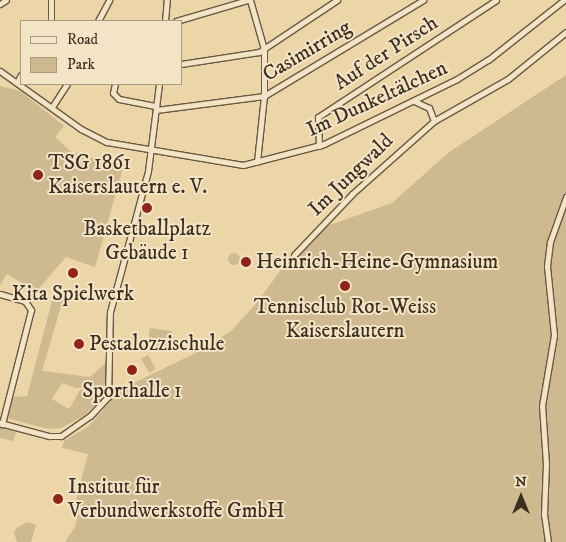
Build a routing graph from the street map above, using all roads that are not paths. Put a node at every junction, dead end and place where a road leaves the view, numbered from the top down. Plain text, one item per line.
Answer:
1 (6, 0) edge
2 (51, 0) edge
3 (109, 0) edge
4 (167, 0) edge
5 (249, 0) edge
6 (337, 0) edge
7 (422, 0) edge
8 (496, 0) edge
9 (564, 0) edge
10 (0, 4) edge
11 (50, 20) edge
12 (99, 20) edge
13 (165, 20) edge
14 (179, 20) edge
15 (566, 32) edge
16 (264, 49) junction
17 (182, 64) edge
18 (0, 71) edge
19 (20, 76) edge
20 (17, 82) junction
21 (20, 84) edge
22 (21, 85) edge
23 (65, 85) edge
24 (115, 85) edge
25 (159, 85) edge
26 (432, 92) junction
27 (264, 96) junction
28 (413, 101) junction
29 (52, 107) junction
30 (156, 108) junction
31 (429, 108) junction
32 (434, 121) junction
33 (319, 146) junction
34 (151, 152) junction
35 (257, 162) junction
36 (566, 197) edge
37 (294, 255) dead end
38 (0, 294) edge
39 (1, 424) edge
40 (548, 542) edge

1 - 10 street
2 - 11 street
3 - 12 street
4 - 13 street
5 - 14 street
5 - 16 street, Casimirring
6 - 16 street
7 - 27 street, Casimirring
8 - 33 street, Auf der Pirsch
9 - 26 street, Im Dunkeltälchen
15 - 32 street, Im Jungwald
16 - 17 street
16 - 27 street, Casimirring
18 - 20 street, Im Dunkeltälchen
19 - 20 street
20 - 21 street, Im Dunkeltälchen
22 - 29 street, Im Dunkeltälchen
23 - 29 street
24 - 30 street
25 - 30 street
26 - 28 street, Im Dunkeltälchen
26 - 31 street
27 - 30 street
27 - 35 street
28 - 31 street
28 - 33 street, Im Dunkeltälchen
29 - 34 street, Im Dunkeltälchen
30 - 34 street
31 - 32 street
32 - 37 street, Im Jungwald
33 - 35 street, Im Dunkeltälchen
34 - 35 street, Im Dunkeltälchen
34 - 39 street
36 - 40 street
38 - 39 street

